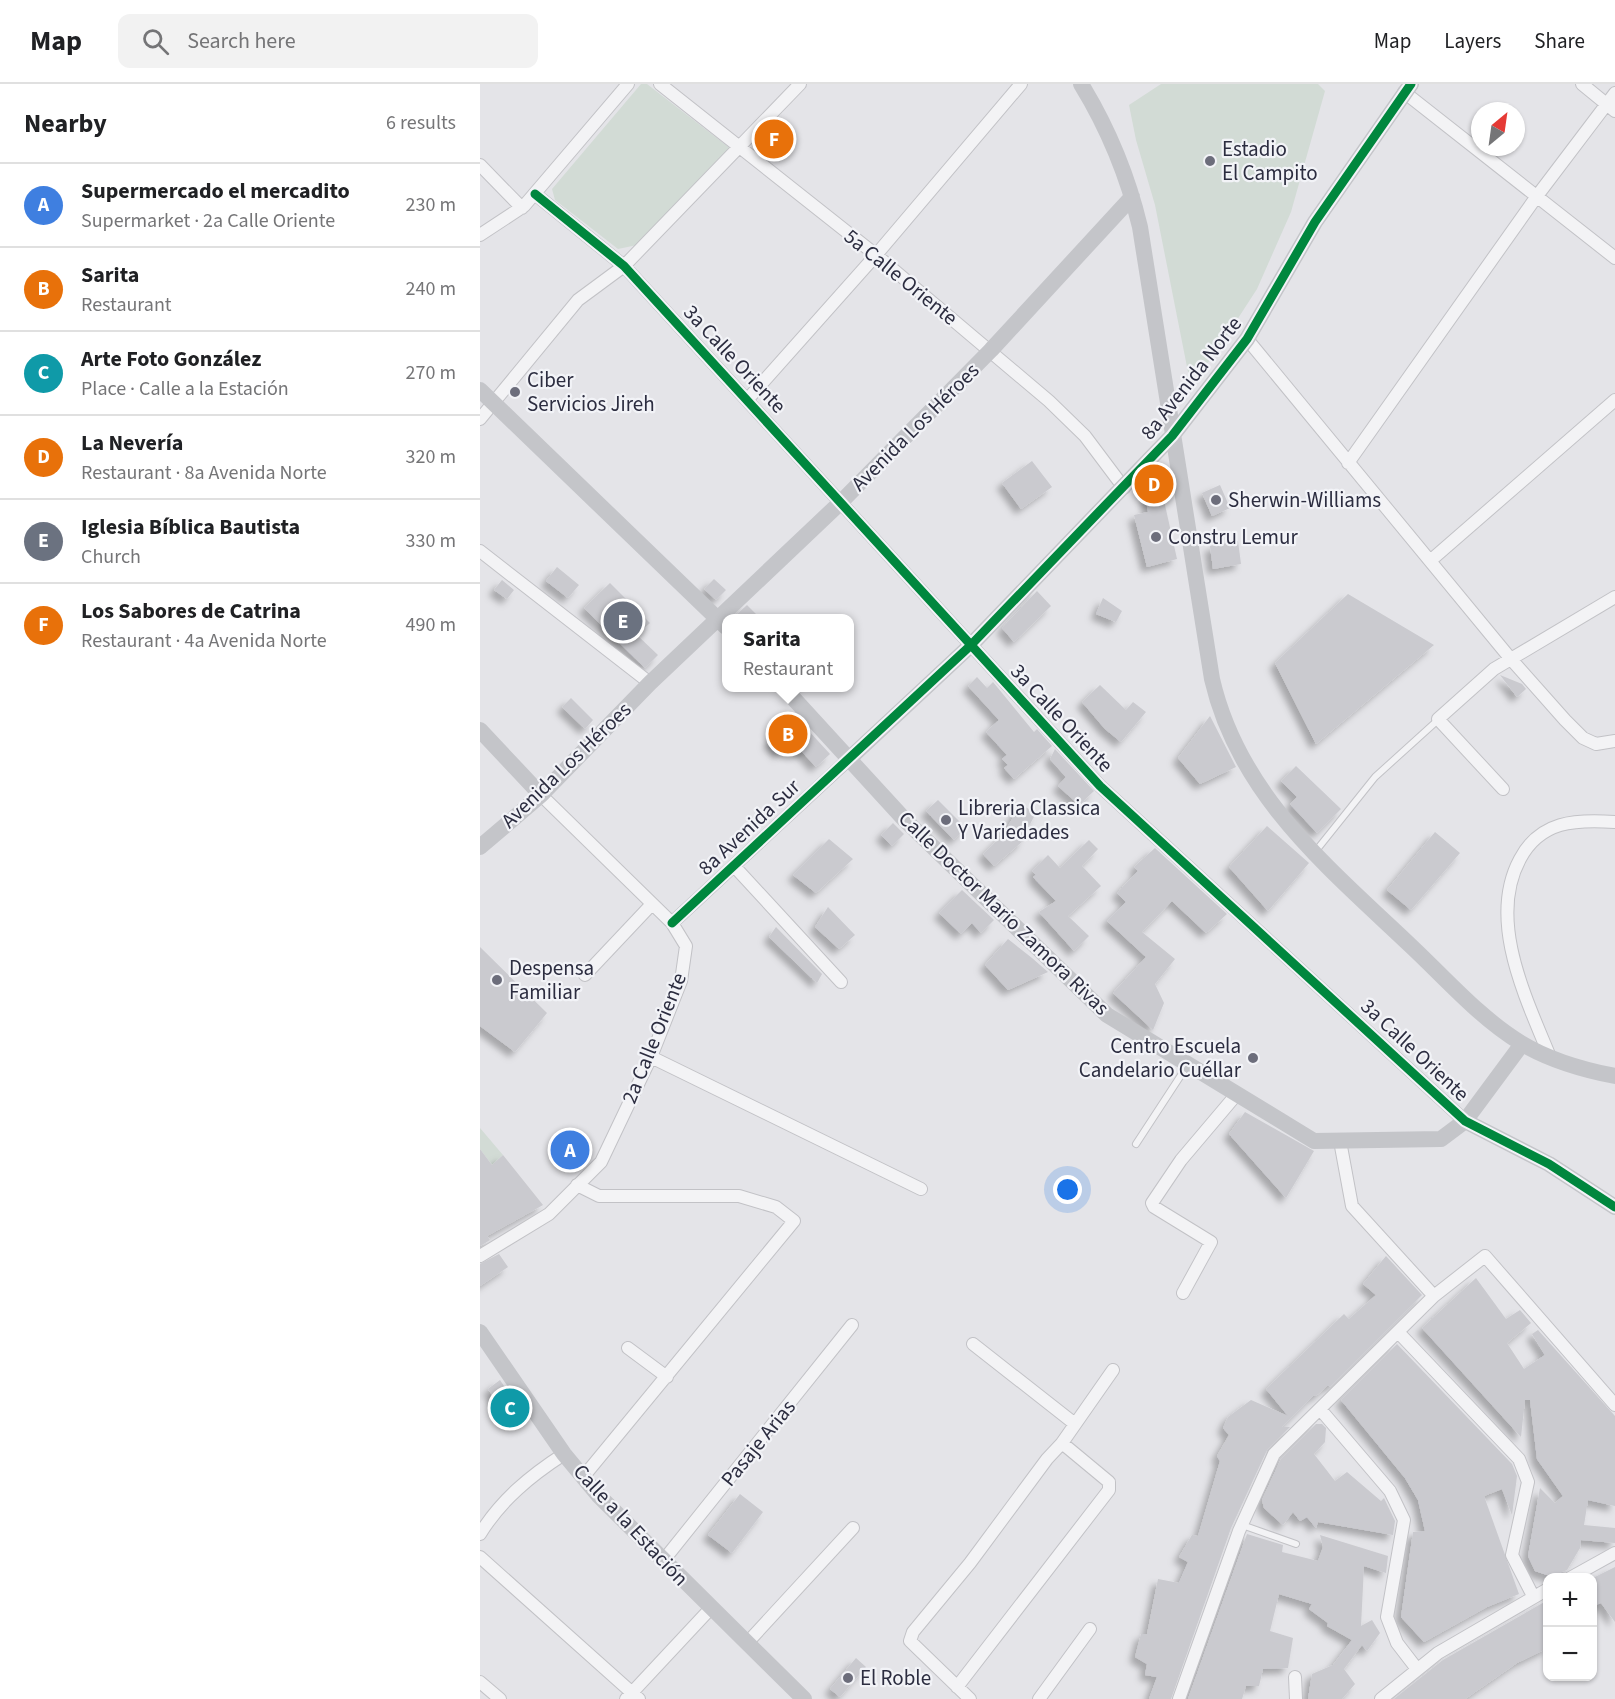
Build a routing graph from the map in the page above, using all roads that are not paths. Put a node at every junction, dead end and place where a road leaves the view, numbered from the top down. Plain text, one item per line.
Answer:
1 (628, 84) edge
2 (660, 84) edge
3 (800, 84) edge
4 (1081, 84) edge
5 (1582, 84) edge
6 (1015, 86) edge
7 (1408, 88) edge
8 (1615, 93) edge
9 (1611, 109) edge
10 (739, 148) junction
11 (480, 165) edge
12 (535, 194) junction
13 (1132, 196) junction
14 (1537, 196) junction
15 (522, 208) junction
16 (480, 235) edge
17 (876, 255) junction
18 (1615, 258) edge
19 (624, 266) junction
20 (1247, 339) junction
21 (991, 350) junction
22 (480, 390) edge
23 (747, 400) junction
24 (1615, 400) edge
25 (493, 403) junction
26 (480, 418) edge
27 (1172, 436) junction
28 (1348, 463) junction
29 (1124, 488) junction
30 (842, 502) junction
31 (480, 551) edge
32 (1430, 561) junction
33 (1615, 597) edge
34 (731, 614) edge
35 (722, 623) edge
36 (970, 646) junction
37 (1510, 658) junction
38 (650, 683) junction
39 (788, 692) edge
40 (1438, 719) junction
41 (480, 730) edge
42 (1615, 741) edge
43 (850, 758) junction
44 (1503, 789) dead end
45 (541, 795) junction
46 (1615, 822) edge
47 (480, 847) edge
48 (1315, 852) junction
49 (734, 866) junction
50 (652, 904) junction
51 (672, 923) junction
52 (585, 975) dead end
53 (841, 982) dead end
54 (1522, 1044) junction
55 (651, 1057) junction
56 (1550, 1057) junction
57 (1187, 1066) junction
58 (1615, 1076) edge
59 (1236, 1095) junction
60 (1465, 1121) junction
61 (1340, 1141) junction
62 (1136, 1144) dead end
63 (577, 1185) junction
64 (921, 1188) dead end
65 (1615, 1207) edge
66 (480, 1256) edge
67 (1183, 1293) dead end
68 (1434, 1296) junction
69 (852, 1325) dead end
70 (480, 1332) edge
71 (1398, 1332) junction
72 (973, 1344) dead end
73 (628, 1348) dead end
74 (1113, 1370) dead end
75 (667, 1377) junction
76 (1615, 1406) edge
77 (1320, 1409) junction
78 (1075, 1424) junction
79 (1062, 1443) junction
80 (564, 1454) junction
81 (584, 1476) junction
82 (1242, 1525) junction
83 (853, 1528) dead end
84 (480, 1534) edge
85 (1296, 1544) dead end
86 (1615, 1552) edge
87 (480, 1557) edge
88 (663, 1561) junction
89 (1579, 1573) edge
90 (1543, 1591) edge
91 (1533, 1596) junction
92 (711, 1608) junction
93 (1090, 1629) dead end
94 (747, 1643) junction
95 (1417, 1669) junction
96 (1295, 1677) dead end
97 (480, 1682) edge
98 (957, 1687) junction
99 (632, 1696) edge
100 (500, 1699) edge
101 (804, 1699) edge
102 (970, 1699) edge
103 (1039, 1699) edge
104 (1179, 1699) edge
105 (1296, 1699) edge
106 (1381, 1699) edge

1 - 12 street
2 - 10 street, 5a Calle Oriente
3 - 10 street
4 - 13 street
5 - 9 street
6 - 17 street
7 - 14 street
7 - 20 street, 8a Avenida Norte
8 - 9 street
9 - 14 street
10 - 17 street, 5a Calle Oriente
10 - 19 street
11 - 15 street
12 - 15 street
12 - 19 street, 3a Calle Oriente
13 - 21 street, Avenida Los Héroes
13 - 27 street
14 - 18 street
14 - 28 street
15 - 16 street
17 - 21 street, 5a Calle Oriente
17 - 23 street
19 - 23 street, 3a Calle Oriente
19 - 25 street
20 - 27 street, 8a Avenida Norte
20 - 28 street
21 - 29 street, 5a Calle Oriente
21 - 30 street, Avenida Los Héroes
22 - 25 street
23 - 30 street, 3a Calle Oriente
24 - 32 street
25 - 26 street
25 - 35 street
27 - 29 street, 8a Avenida Norte
27 - 48 street
28 - 32 street
29 - 36 street, 8a Avenida Norte
30 - 34 street, Avenida Los Héroes
30 - 36 street, 3a Calle Oriente
31 - 38 street
32 - 37 street
33 - 37 street
35 - 38 street, Avenida Los Héroes
36 - 43 street, 8a Avenida Norte
36 - 60 street, 3a Calle Oriente
37 - 40 street
37 - 42 street
38 - 45 street, Avenida Los Héroes
39 - 43 street, Calle Doctor Mario Zamora Rivas
40 - 44 street
40 - 48 lane
41 - 45 street, 2a Calle Oriente
43 - 49 street, 8a Avenida Sur
43 - 57 street, Calle Doctor Mario Zamora Rivas
45 - 47 street, Avenida Los Héroes
45 - 50 street, 2a Calle Oriente
46 - 56 street
48 - 54 street
49 - 51 street, 8a Avenida Sur
49 - 53 street
50 - 51 street, 2a Calle Oriente
50 - 52 street
51 - 55 street, 2a Calle Oriente
54 - 56 street
54 - 60 street, Calle Doctor Mario Zamora Rivas
55 - 63 street, 2a Calle Oriente
55 - 64 street
56 - 58 street
57 - 59 street, Calle Doctor Mario Zamora Rivas
57 - 62 lane
59 - 61 street, Calle Doctor Mario Zamora Rivas
59 - 67 street
60 - 61 street, Calle Doctor Mario Zamora Rivas
60 - 65 street, 3a Calle Oriente
61 - 68 street
63 - 66 street, 2a Calle Oriente
63 - 75 street
68 - 71 street
68 - 76 street
69 - 88 street, Pasaje Arias
70 - 80 street, Calle a la Estación
71 - 77 street
71 - 91 street
72 - 78 street
73 - 75 street
74 - 78 street
75 - 81 street
77 - 82 street
77 - 95 street
78 - 79 street
79 - 98 street
79 - 98 street
80 - 81 street, Calle a la Estación
80 - 84 street
81 - 88 street, Calle a la Estación
82 - 85 lane
82 - 104 street
83 - 94 street
86 - 89 street
87 - 99 street
88 - 92 street, Calle a la Estación
90 - 91 street
91 - 95 street
92 - 94 street, Calle a la Estación
92 - 99 street
93 - 103 street
94 - 101 street, Calle a la Estación
95 - 106 street
96 - 105 street
97 - 100 street
98 - 102 street

